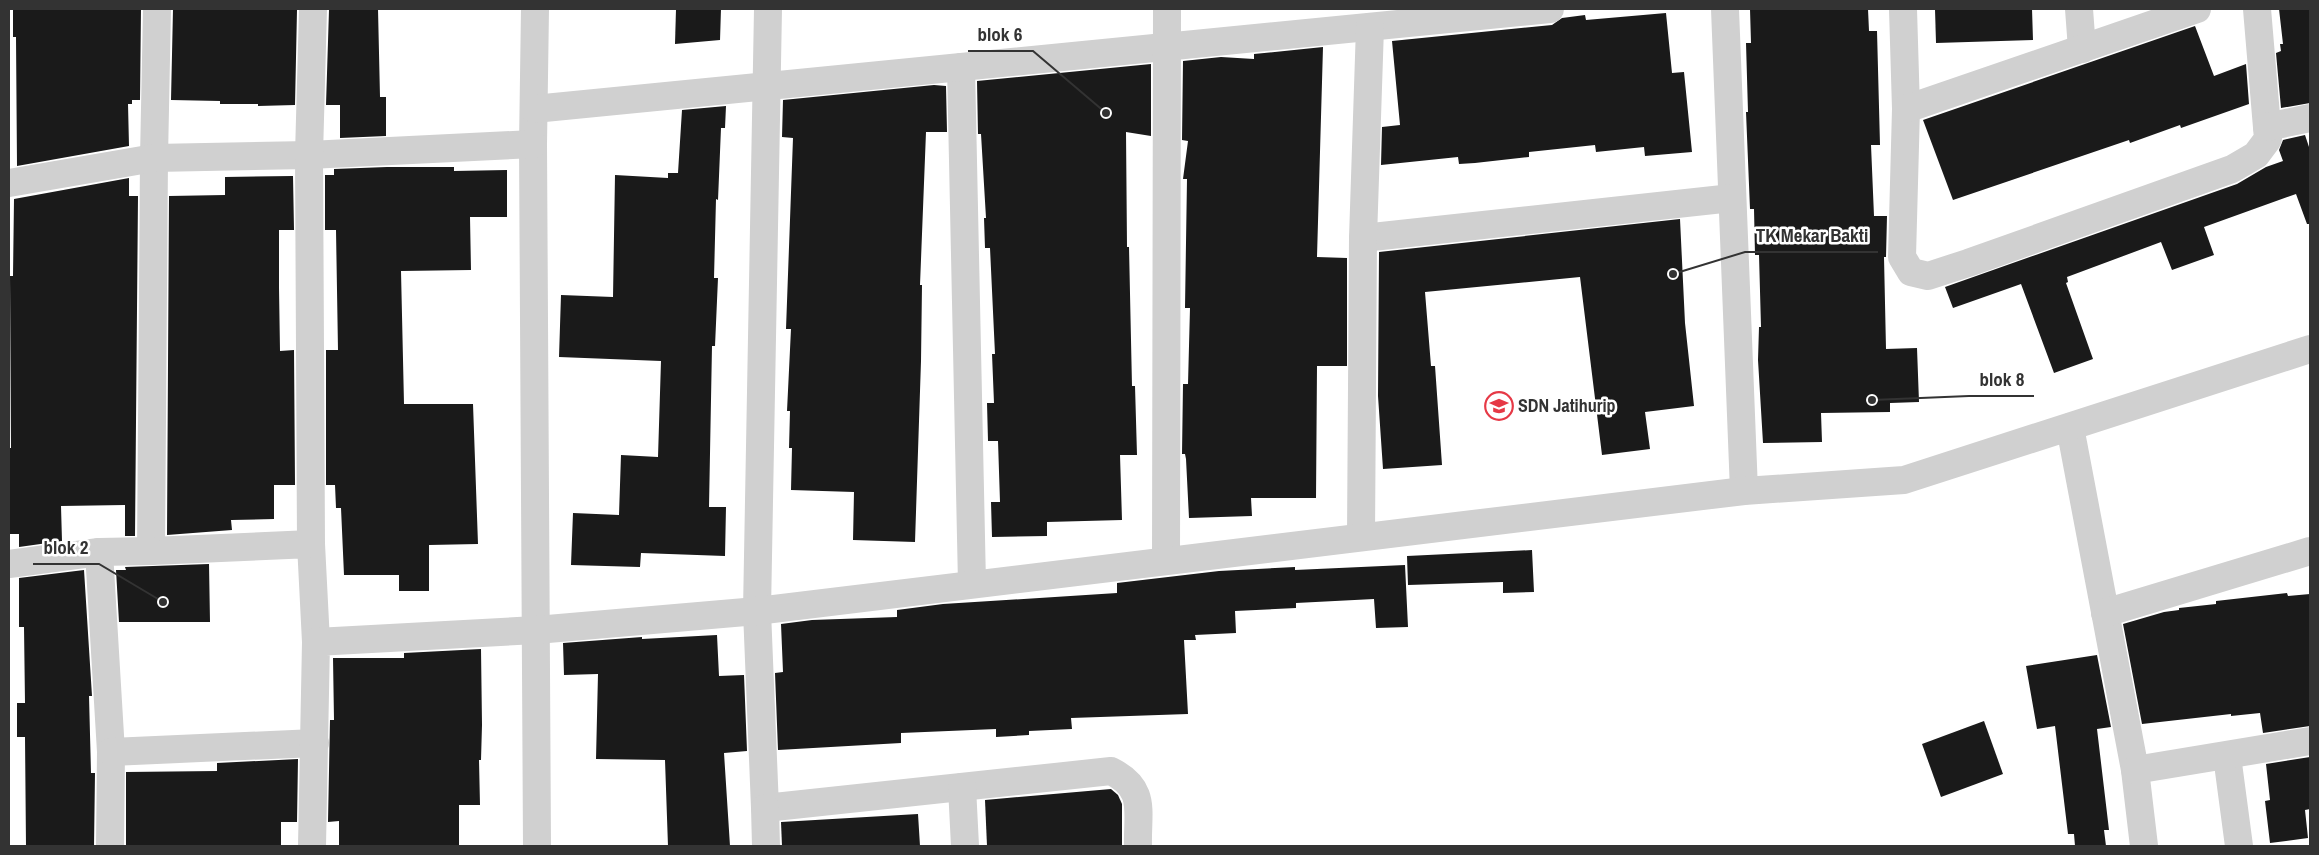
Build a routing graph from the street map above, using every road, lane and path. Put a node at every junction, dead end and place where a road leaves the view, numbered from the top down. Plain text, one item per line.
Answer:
1 (157, 9) edge
2 (313, 9) edge
3 (535, 9) edge
4 (768, 9) edge
5 (1167, 9) edge
6 (1550, 9) edge
7 (1725, 9) edge
8 (1904, 9) edge
9 (2079, 9) edge
10 (2197, 9) edge
11 (2257, 9) edge
12 (1370, 27) junction
13 (1167, 47) junction
14 (2082, 48) junction
15 (961, 67) junction
16 (767, 86) junction
17 (534, 108) junction
18 (1906, 109) junction
19 (2310, 118) edge
20 (2267, 127) junction
21 (533, 144) junction
22 (309, 155) junction
23 (154, 158) junction
24 (9, 183) edge
25 (1732, 198) junction
26 (1363, 238) junction
27 (2310, 349) edge
28 (2070, 427) junction
29 (1744, 491) junction
30 (1361, 536) junction
31 (311, 544) junction
32 (150, 551) junction
33 (2310, 551) edge
34 (99, 552) junction
35 (1166, 560) junction
36 (9, 564) edge
37 (972, 584) junction
38 (758, 612) junction
39 (2105, 613) junction
40 (536, 630) junction
41 (316, 642) junction
42 (2310, 741) edge
43 (316, 742) junction
44 (110, 752) junction
45 (2227, 756) junction
46 (2135, 770) junction
47 (962, 787) junction
48 (765, 808) junction
49 (110, 846) edge
50 (312, 846) edge
51 (537, 846) edge
52 (766, 846) edge
53 (965, 846) edge
54 (1138, 846) edge
55 (2144, 846) edge
56 (2239, 846) edge

1 - 23 street
2 - 22 street
3 - 17 street
4 - 16 street
5 - 13 street
6 - 12 street
7 - 25 street
8 - 18 street
9 - 14 street
10 - 14 street
11 - 20 street
12 - 13 street
12 - 26 street
13 - 15 street
13 - 35 street
14 - 18 street
15 - 16 street
15 - 37 street
16 - 17 street
16 - 38 street
17 - 21 street
18 - 20 street
19 - 20 street
21 - 22 street
21 - 40 street
22 - 23 street
22 - 31 street
23 - 24 street
23 - 32 street
25 - 26 street
25 - 29 street
26 - 30 street
27 - 28 street
28 - 29 street
28 - 39 street
29 - 30 street
30 - 35 street
31 - 32 street
31 - 41 street
32 - 34 street
33 - 39 street
34 - 36 street
34 - 44 street
35 - 37 street
37 - 38 street
38 - 40 street
38 - 48 street
39 - 46 street
40 - 41 street
40 - 51 street
41 - 43 street
42 - 45 street
43 - 44 street
43 - 50 street
44 - 49 street
45 - 46 street
45 - 56 street
46 - 55 street
47 - 48 street
47 - 53 street
47 - 54 street
48 - 52 street

